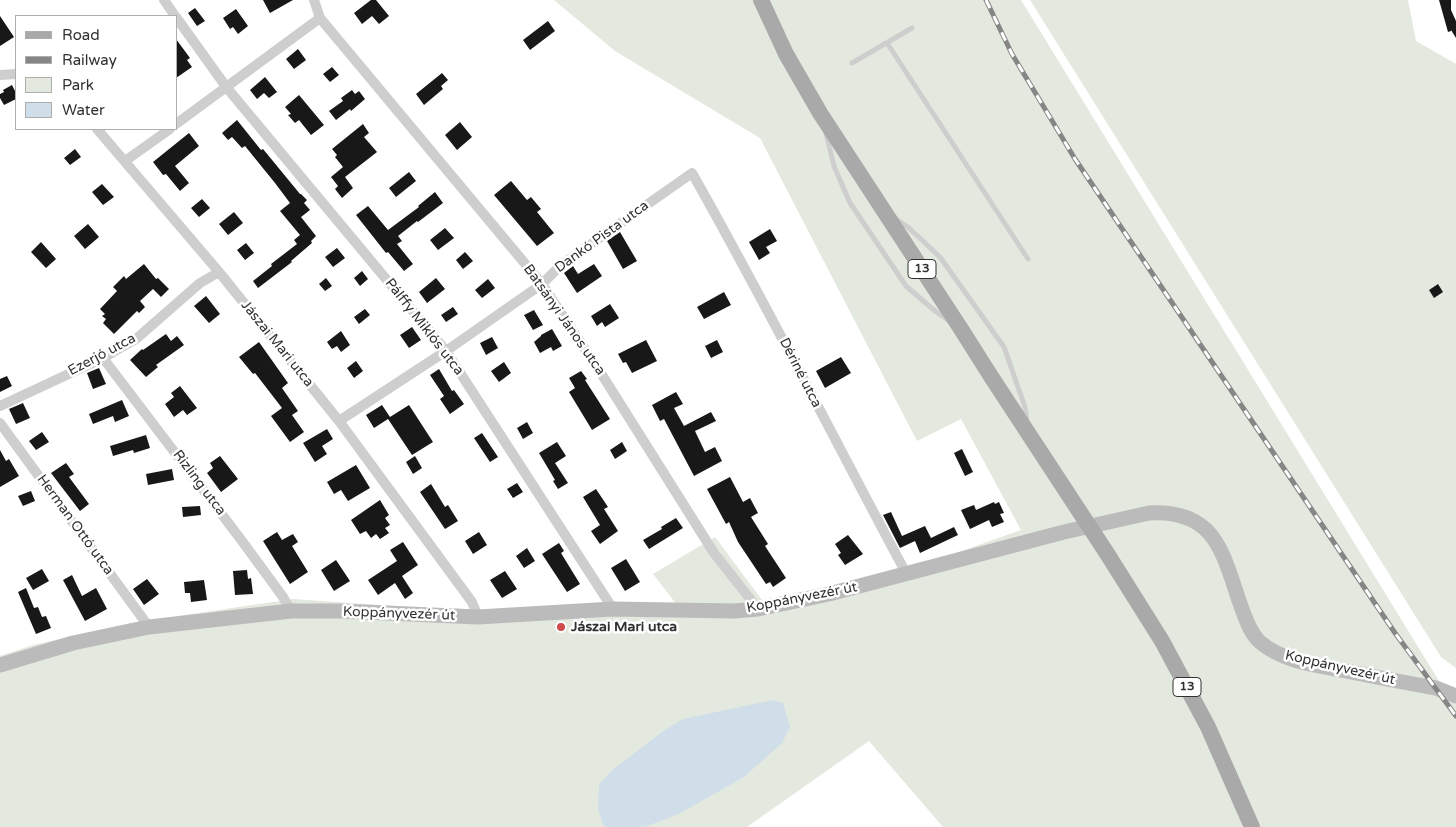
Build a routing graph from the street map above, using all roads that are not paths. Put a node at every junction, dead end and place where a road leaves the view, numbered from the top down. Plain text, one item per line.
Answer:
1 (164, 0) edge
2 (314, 0) edge
3 (761, 0) edge
4 (175, 15) edge
5 (320, 18) junction
6 (178, 20) edge
7 (912, 28) dead end
8 (887, 43) junction
9 (852, 64) dead end
10 (15, 74) edge
11 (0, 76) edge
12 (227, 88) junction
13 (820, 113) junction
14 (178, 123) edge
15 (98, 130) edge
16 (169, 130) edge
17 (125, 161) junction
18 (692, 172) joint
19 (883, 210) junction
20 (1028, 259) dead end
21 (219, 272) junction
22 (542, 284) junction
23 (961, 329) junction
24 (446, 351) junction
25 (103, 358) junction
26 (0, 406) edge
27 (339, 421) junction
28 (0, 423) edge
29 (1028, 432) junction
30 (907, 575) junction
31 (613, 609) junction
32 (758, 609) junction
33 (291, 611) junction
34 (478, 617) junction
35 (150, 627) junction
36 (0, 665) edge
37 (1456, 696) edge
38 (1252, 827) edge

1 - 4 street, Pálffy Miklós utca
2 - 5 street, Batsányi János utca
3 - 13 main road, 13
5 - 12 street
5 - 22 street, Batsányi János utca
6 - 12 street, Pálffy Miklós utca
7 - 8 lane
8 - 9 lane
8 - 20 lane
10 - 11 street
12 - 14 street
12 - 24 street, Pálffy Miklós utca
13 - 19 main road, 13
13 - 23 lane
15 - 17 street, Jászai Mari utca
16 - 17 street
17 - 21 street, Jászai Mari utca
18 - 22 street, Dankó Pista utca
18 - 30 street, Dériné utca
19 - 23 main road, 13
19 - 29 lane
21 - 25 street, Ezerjó utca
21 - 27 street, Jászai Mari utca
22 - 24 street, Dankó Pista utca
22 - 32 street, Batsányi János utca
23 - 29 main road, 13
24 - 27 street, Dankó Pista utca
24 - 31 street, Pálffy Miklós utca
25 - 26 street, Ezerjó utca
25 - 33 street, Rizling utca
27 - 34 street, Jászai Mari utca
28 - 35 street, Herman Ottó utca
29 - 38 main road, 13
30 - 32 street, Koppányvezér út
30 - 37 street, Koppányvezér út
31 - 32 street, Koppányvezér út
31 - 34 street, Koppányvezér út
33 - 34 street, Koppányvezér út
33 - 35 street, Koppányvezér út
35 - 36 street, Koppányvezér út

